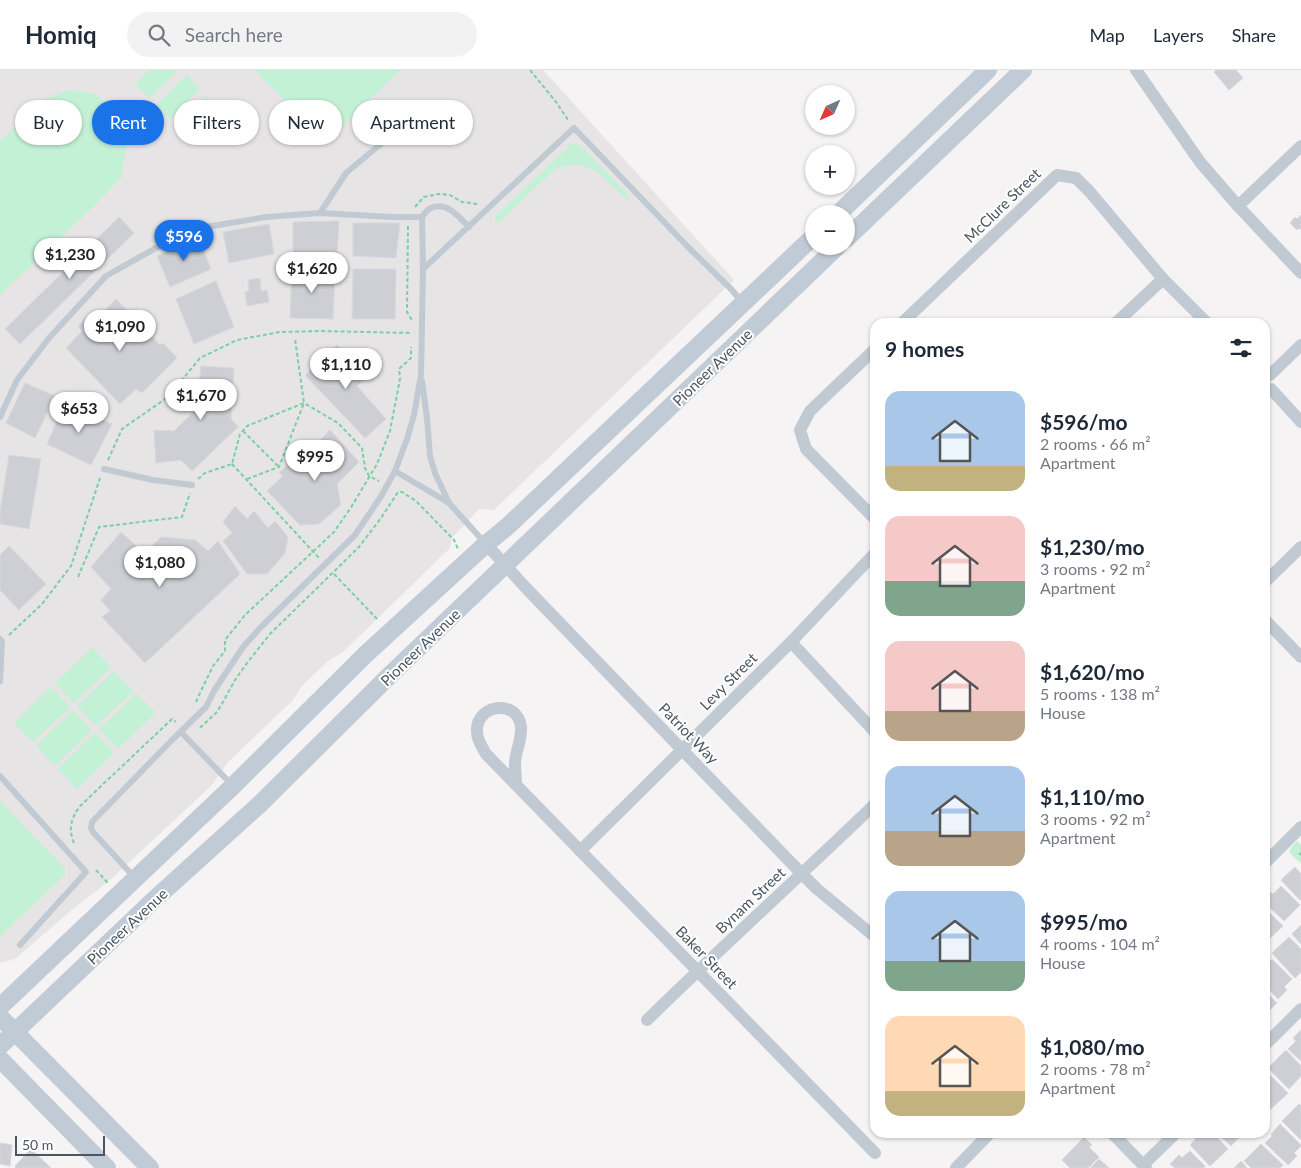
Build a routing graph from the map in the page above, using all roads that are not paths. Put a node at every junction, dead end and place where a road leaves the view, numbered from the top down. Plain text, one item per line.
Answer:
1 (988, 70) edge
2 (1022, 70) edge
3 (1136, 70) edge
4 (380, 145) edge
5 (1301, 146) edge
6 (847, 205) edge
7 (1238, 206) junction
8 (320, 213) junction
9 (422, 217) junction
10 (469, 227) junction
11 (855, 230) edge
12 (805, 244) edge
13 (829, 255) edge
14 (423, 269) junction
15 (1301, 273) edge
16 (1163, 279) junction
17 (742, 303) junction
18 (907, 318) edge
19 (1121, 318) edge
20 (1202, 318) edge
21 (1301, 345) edge
22 (870, 354) edge
23 (1270, 371) edge
24 (421, 375) junction
25 (698, 381) junction
26 (1270, 393) edge
27 (0, 417) edge
28 (1301, 422) edge
29 (104, 470) road end
30 (395, 471) junction
31 (192, 485) road end
32 (450, 503) junction
33 (870, 514) edge
34 (486, 544) junction
35 (1301, 547) edge
36 (870, 558) edge
37 (505, 565) junction
38 (1270, 577) edge
39 (1270, 625) edge
40 (1, 640) edge
41 (791, 642) junction
42 (1301, 657) edge
43 (0, 681) edge
44 (870, 727) edge
45 (180, 732) junction
46 (682, 749) junction
47 (0, 776) edge
48 (516, 785) junction
49 (233, 786) junction
50 (870, 809) edge
51 (1301, 827) edge
52 (580, 851) junction
53 (1270, 853) edge
54 (802, 874) junction
55 (135, 879) junction
56 (870, 933) edge
57 (20, 946) dead end
58 (697, 971) junction
59 (0, 1006) edge
60 (1301, 1009) edge
61 (0, 1017) edge
62 (647, 1020) dead end
63 (14, 1032) junction
64 (1270, 1040) edge
65 (0, 1046) edge
66 (0, 1059) edge
67 (986, 1138) edge
68 (1117, 1138) edge
69 (1172, 1138) edge
70 (875, 1153) dead end
71 (960, 1166) edge
72 (1145, 1167) edge
73 (107, 1168) edge
74 (150, 1168) edge

1 - 6 street
2 - 11 street
3 - 7 street
4 - 8 lane
5 - 7 street
7 - 15 street
8 - 9 lane
8 - 27 lane
9 - 10 lane
9 - 14 lane
10 - 14 lane
10 - 17 lane
12 - 17 street, Pioneer Avenue
13 - 25 street, Pioneer Avenue
14 - 24 lane
16 - 18 street, McClure Street
16 - 19 street
16 - 20 street
17 - 25 street
17 - 34 street, Pioneer Avenue
21 - 23 street
22 - 33 street
24 - 30 lane
24 - 32 lane
25 - 37 street, Pioneer Avenue
26 - 28 street
29 - 31 lane
30 - 32 lane
30 - 45 lane
32 - 34 lane
34 - 37 street, Patriot Way
34 - 49 street, Pioneer Avenue
35 - 38 street
36 - 41 street, Levy Street
37 - 46 street, Patriot Way
37 - 63 street, Pioneer Avenue
39 - 42 street
40 - 43 lane
41 - 44 street
41 - 46 street, Levy Street
45 - 49 lane
45 - 55 lane
46 - 52 street, Levy Street
46 - 54 street, Patriot Way
47 - 57 lane
48 - 48 street, Baker Street
48 - 52 street, Baker Street
49 - 55 street, Pioneer Avenue
50 - 54 street, Bynam Street
51 - 53 street
52 - 58 street, Baker Street
54 - 56 street, Patriot Way
54 - 58 street, Bynam Street
55 - 59 street, Pioneer Avenue
58 - 62 street, Bynam Street
58 - 70 street, Baker Street
60 - 64 street
61 - 63 street
63 - 65 street, Pioneer Avenue
63 - 74 street
66 - 73 street
67 - 71 street
68 - 72 street
69 - 72 street

